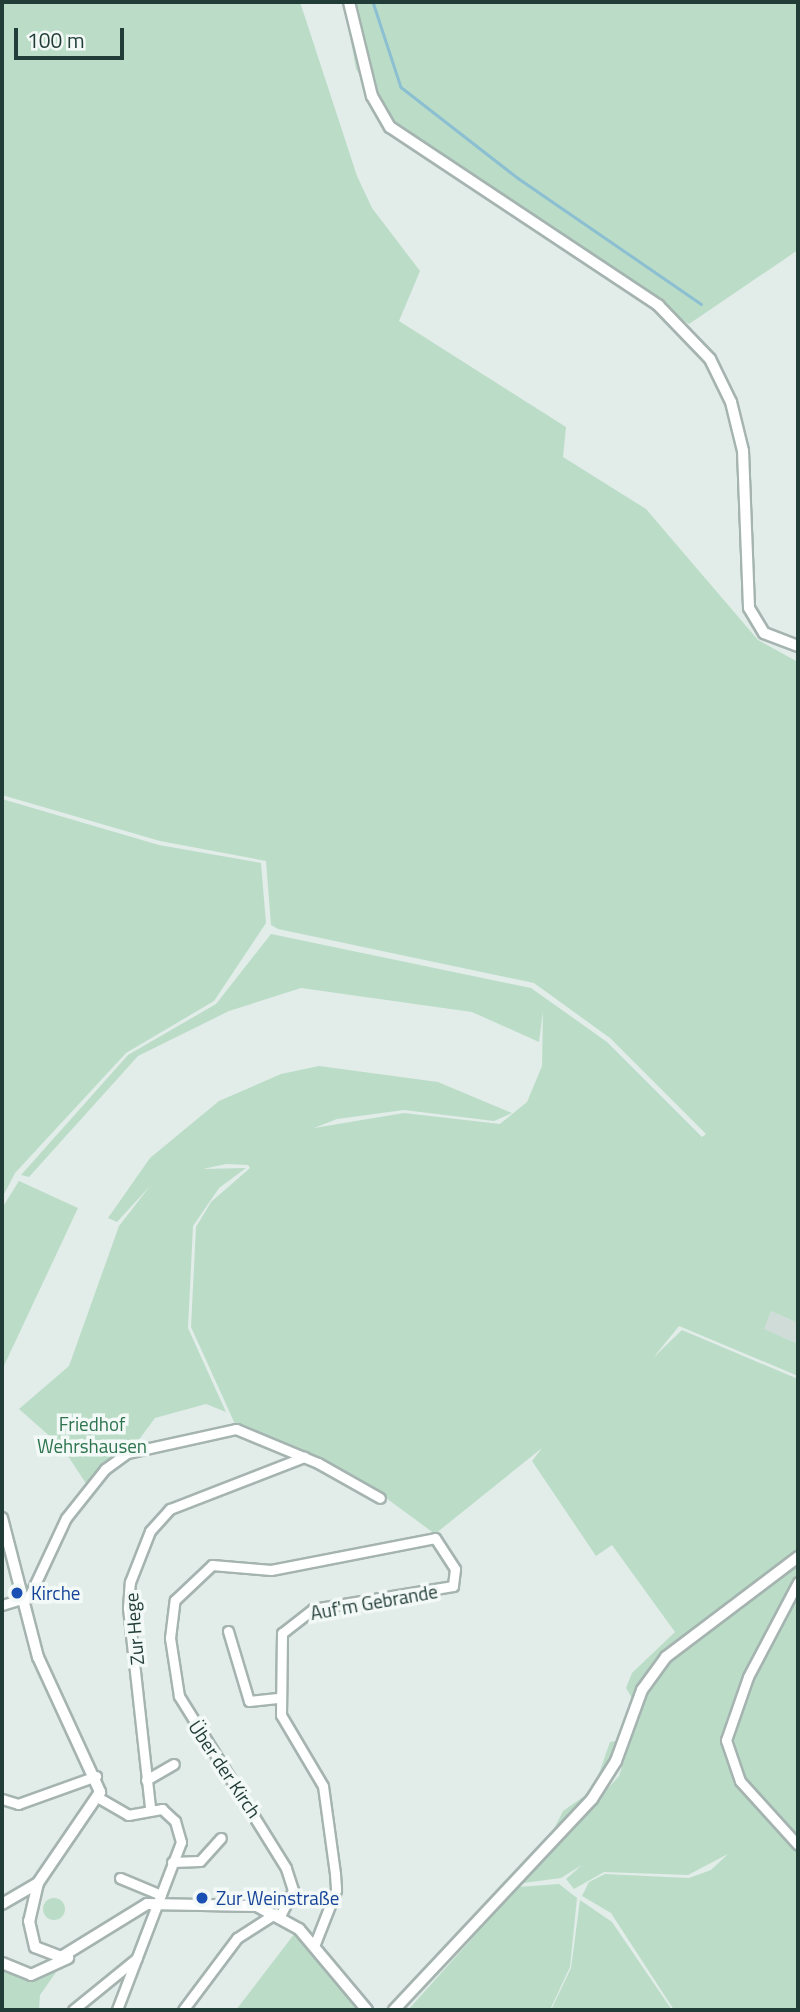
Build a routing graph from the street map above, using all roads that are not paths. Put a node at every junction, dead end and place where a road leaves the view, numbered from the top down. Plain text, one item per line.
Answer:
1 (349, 2) edge
2 (798, 645) edge
3 (304, 1457) junction
4 (380, 1498) dead end
5 (2, 1518) edge
6 (435, 1538) joint
7 (798, 1557) edge
8 (798, 1582) edge
9 (23, 1601) junction
10 (2, 1605) edge
11 (228, 1631) dead end
12 (280, 1698) junction
13 (174, 1764) dead end
14 (96, 1776) junction
15 (146, 1780) junction
16 (99, 1798) junction
17 (2, 1800) edge
18 (150, 1807) junction
19 (221, 1838) dead end
20 (798, 1845) edge
21 (172, 1862) junction
22 (120, 1878) dead end
23 (38, 1883) junction
24 (161, 1899) junction
25 (2, 1904) edge
26 (278, 1914) junction
27 (86, 1942) junction
28 (314, 1946) junction
29 (136, 1958) junction
30 (2, 1963) edge
31 (73, 2010) edge
32 (117, 2010) edge
33 (183, 2010) edge
34 (367, 2010) edge
35 (394, 2010) edge

1 - 2 street
3 - 4 street
3 - 9 street
3 - 15 street, Zur Hege
5 - 9 street
6 - 12 street, Auf'm Gebrande
6 - 26 street, Über der Kirch
7 - 35 street
8 - 20 street
9 - 10 street
9 - 14 street
11 - 12 street
12 - 28 street, Auf'm Gebrande
13 - 15 street
14 - 16 street
14 - 17 street
15 - 18 street, Zur Hege
16 - 18 street
16 - 23 street
18 - 21 street
19 - 21 street
21 - 24 street
22 - 24 street
23 - 25 street
23 - 27 street
24 - 26 street
24 - 27 street
24 - 29 street
26 - 28 street
26 - 33 street
27 - 30 street
28 - 34 street
29 - 31 street
29 - 32 street

